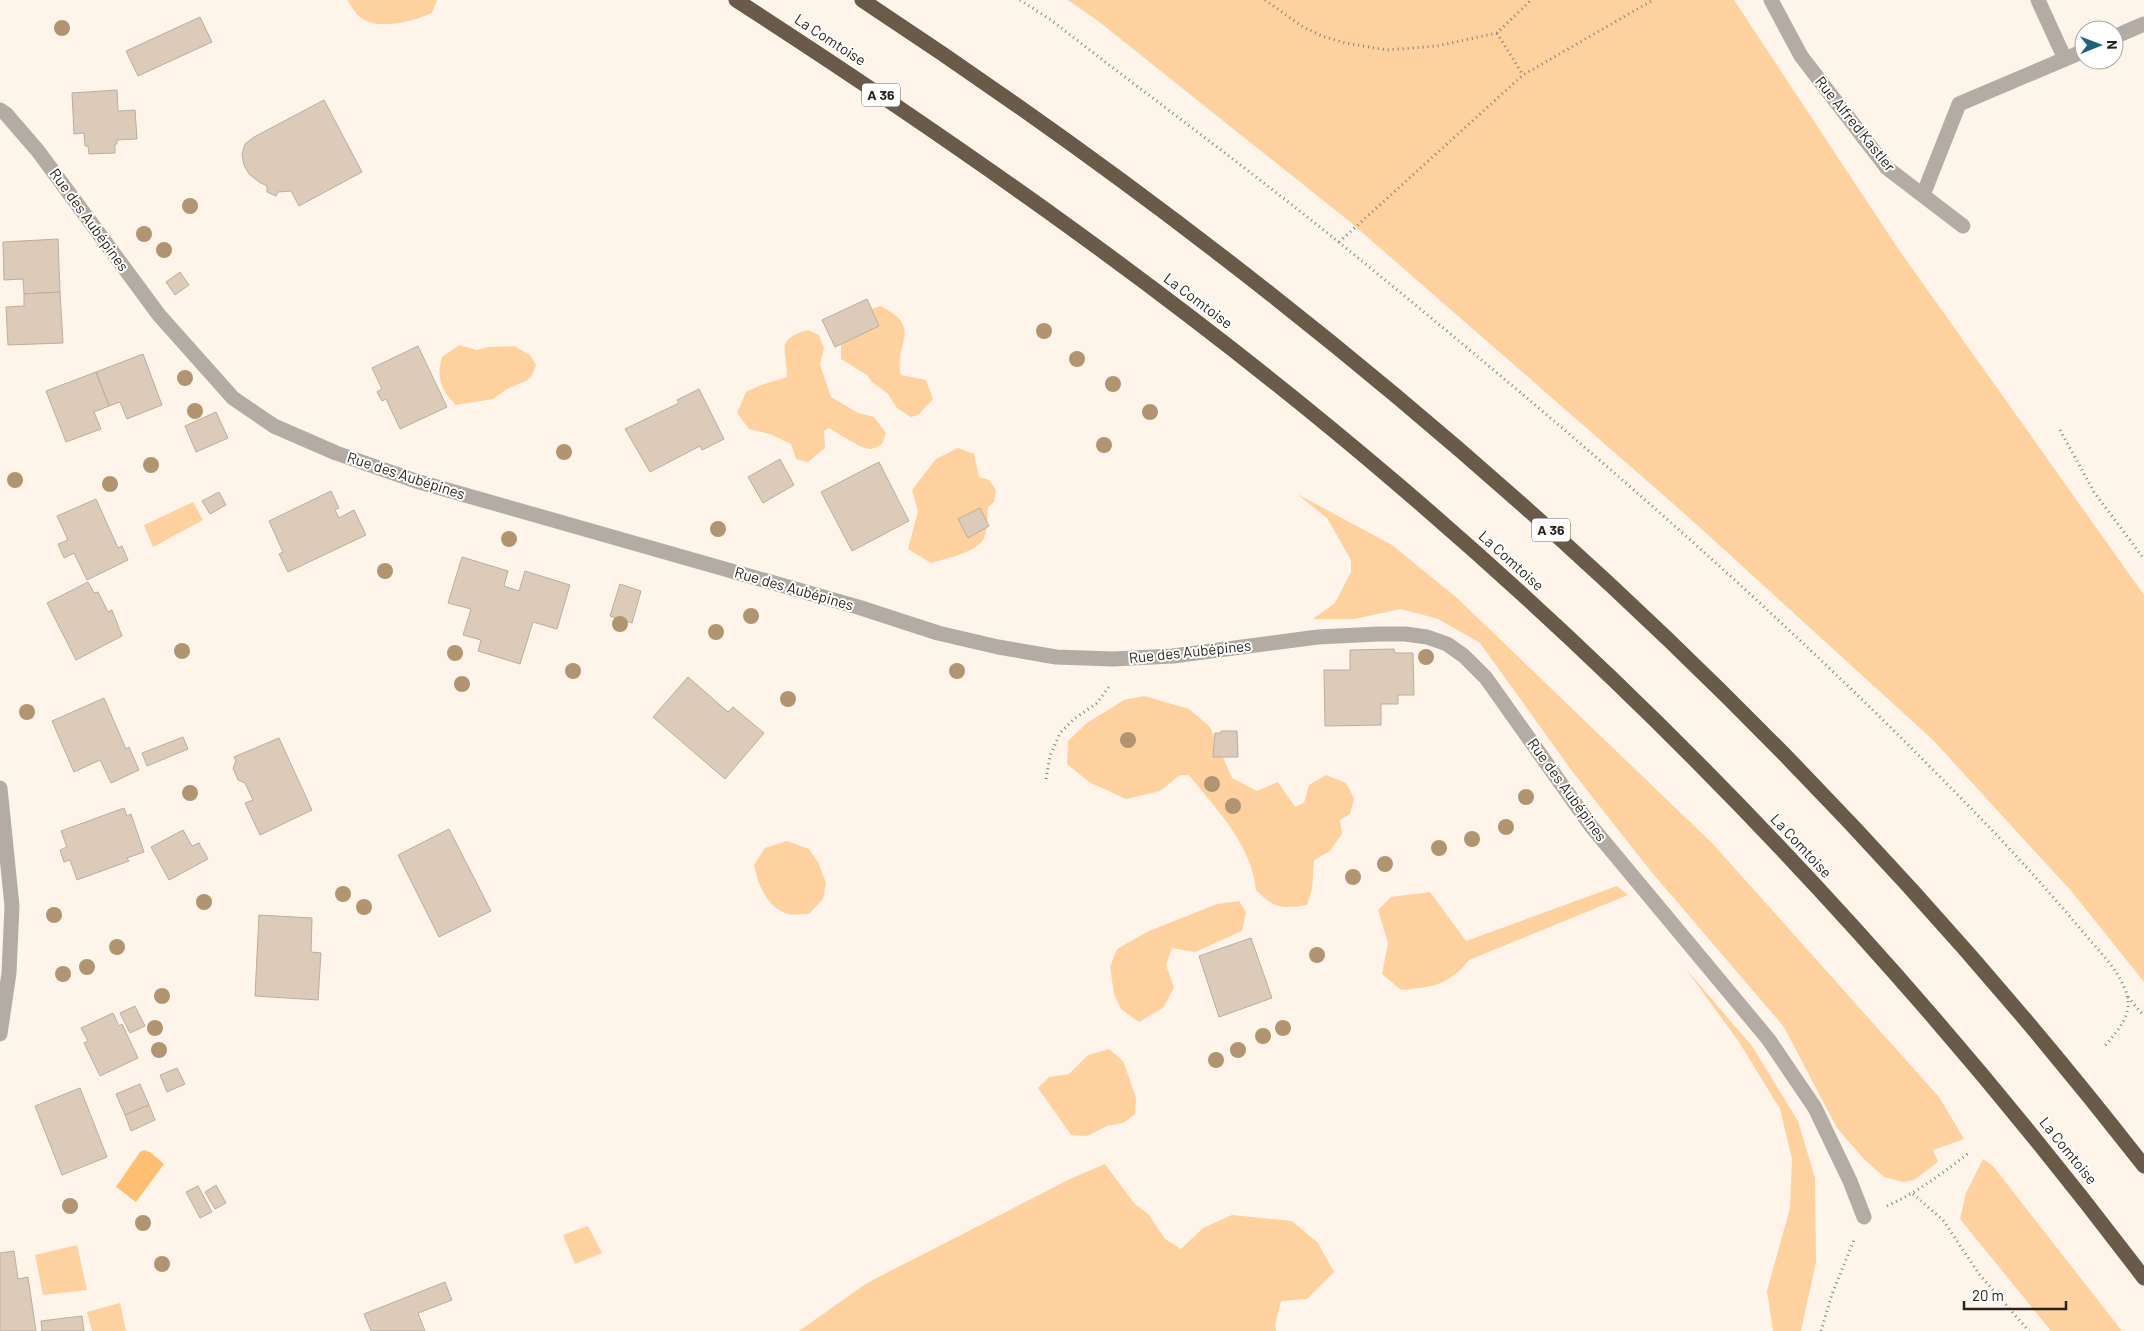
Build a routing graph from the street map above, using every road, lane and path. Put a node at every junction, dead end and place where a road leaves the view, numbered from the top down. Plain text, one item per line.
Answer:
1 (736, 0) edge
2 (862, 0) edge
3 (1020, 0) edge
4 (1265, 0) edge
5 (1531, 0) edge
6 (1653, 0) edge
7 (1771, 0) edge
8 (2038, 0) edge
9 (2144, 24) edge
10 (1496, 33) junction
11 (2124, 33) edge
12 (2074, 55) edge
13 (2065, 59) junction
14 (1523, 75) junction
15 (0, 110) edge
16 (1923, 195) junction
17 (1963, 226) dead end
18 (1339, 242) junction
19 (2060, 430) dead end
20 (2144, 559) edge
21 (1114, 659) junction
22 (1046, 779) dead end
23 (0, 788) edge
24 (4, 873) edge
25 (2127, 997) junction
26 (2144, 1016) edge
27 (0, 1034) edge
28 (2104, 1047) dead end
29 (1970, 1152) dead end
30 (2144, 1166) edge
31 (1913, 1194) junction
32 (1864, 1217) junction
33 (2144, 1278) edge
34 (1821, 1331) edge
35 (2029, 1331) edge

1 - 33 highway, La Comtoise / A 36
2 - 30 highway, A 36
3 - 18 path
4 - 10 path
5 - 10 path
6 - 14 path
7 - 16 street, Rue Alfred Kastler
8 - 13 street
9 - 11 street
10 - 14 path
12 - 13 street
13 - 16 street
14 - 18 path
15 - 21 street, Rue des Aubépines
16 - 17 street, Rue Alfred Kastler
18 - 25 path
19 - 20 path
21 - 22 path
21 - 32 street, Rue des Aubépines
23 - 24 street
24 - 27 street
25 - 26 path
25 - 28 path
29 - 31 path
31 - 32 path
31 - 35 path
32 - 34 path

